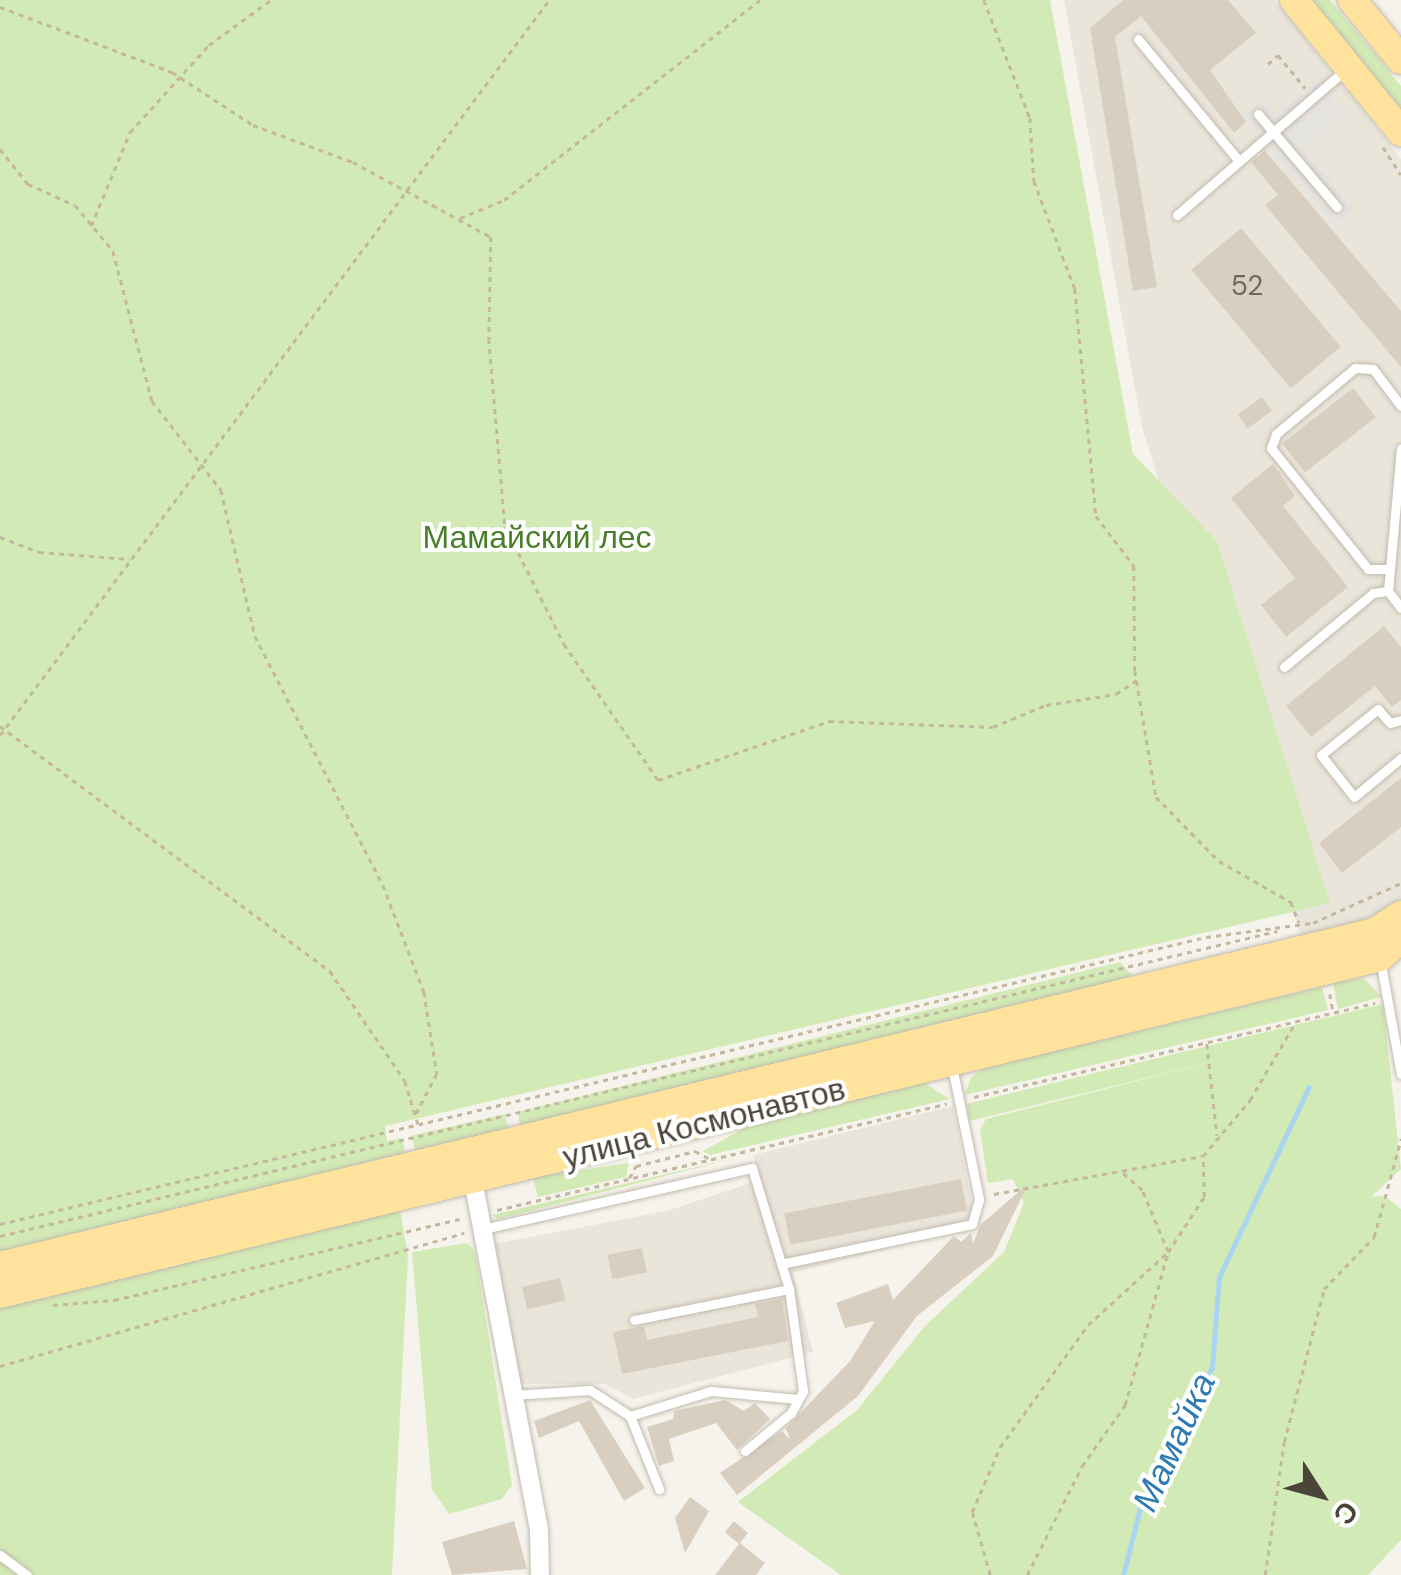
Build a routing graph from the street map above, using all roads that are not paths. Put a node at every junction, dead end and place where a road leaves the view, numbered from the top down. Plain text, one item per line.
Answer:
1 (1294, 0) edge
2 (1352, 0) edge
3 (1138, 39) dead end
4 (1401, 60) edge
5 (1348, 67) junction
6 (1258, 114) dead end
7 (1273, 132) junction
8 (1401, 132) edge
9 (1238, 161) junction
10 (1337, 207) dead end
11 (1176, 214) dead end
12 (1401, 406) edge
13 (1401, 448) edge
14 (1390, 569) junction
15 (1388, 592) junction
16 (1401, 608) edge
17 (1284, 667) dead end
18 (1401, 720) edge
19 (1401, 758) edge
20 (1396, 907) edge
21 (1385, 943) edge
22 (952, 1063) junction
23 (1401, 1074) edge
24 (472, 1180) junction
25 (482, 1221) junction
26 (780, 1264) junction
27 (0, 1266) edge
28 (789, 1289) junction
29 (0, 1294) edge
30 (634, 1320) dead end
31 (509, 1395) junction
32 (798, 1399) junction
33 (630, 1416) junction
34 (745, 1451) dead end
35 (659, 1489) dead end
36 (0, 1554) edge
37 (27, 1575) edge
38 (540, 1575) edge

1 - 5 main road
2 - 4 main road
3 - 9 lane
5 - 7 lane
5 - 8 main road
6 - 7 lane
7 - 9 lane
7 - 10 lane
9 - 11 lane
12 - 14 lane
13 - 14 lane
14 - 15 lane
15 - 16 lane
15 - 17 lane
18 - 19 lane
20 - 21 main road, улица Космонавтов
21 - 22 main road, улица Космонавтов
21 - 23 lane
21 - 27 main road, улица Космонавтов
22 - 24 main road, улица Космонавтов
22 - 26 lane
24 - 25 street
24 - 29 main road, улица Космонавтов
25 - 26 lane
25 - 31 street
26 - 28 lane
28 - 30 lane
28 - 32 lane
31 - 33 lane
31 - 38 street
32 - 33 lane
32 - 34 lane
33 - 35 lane
36 - 37 lane

